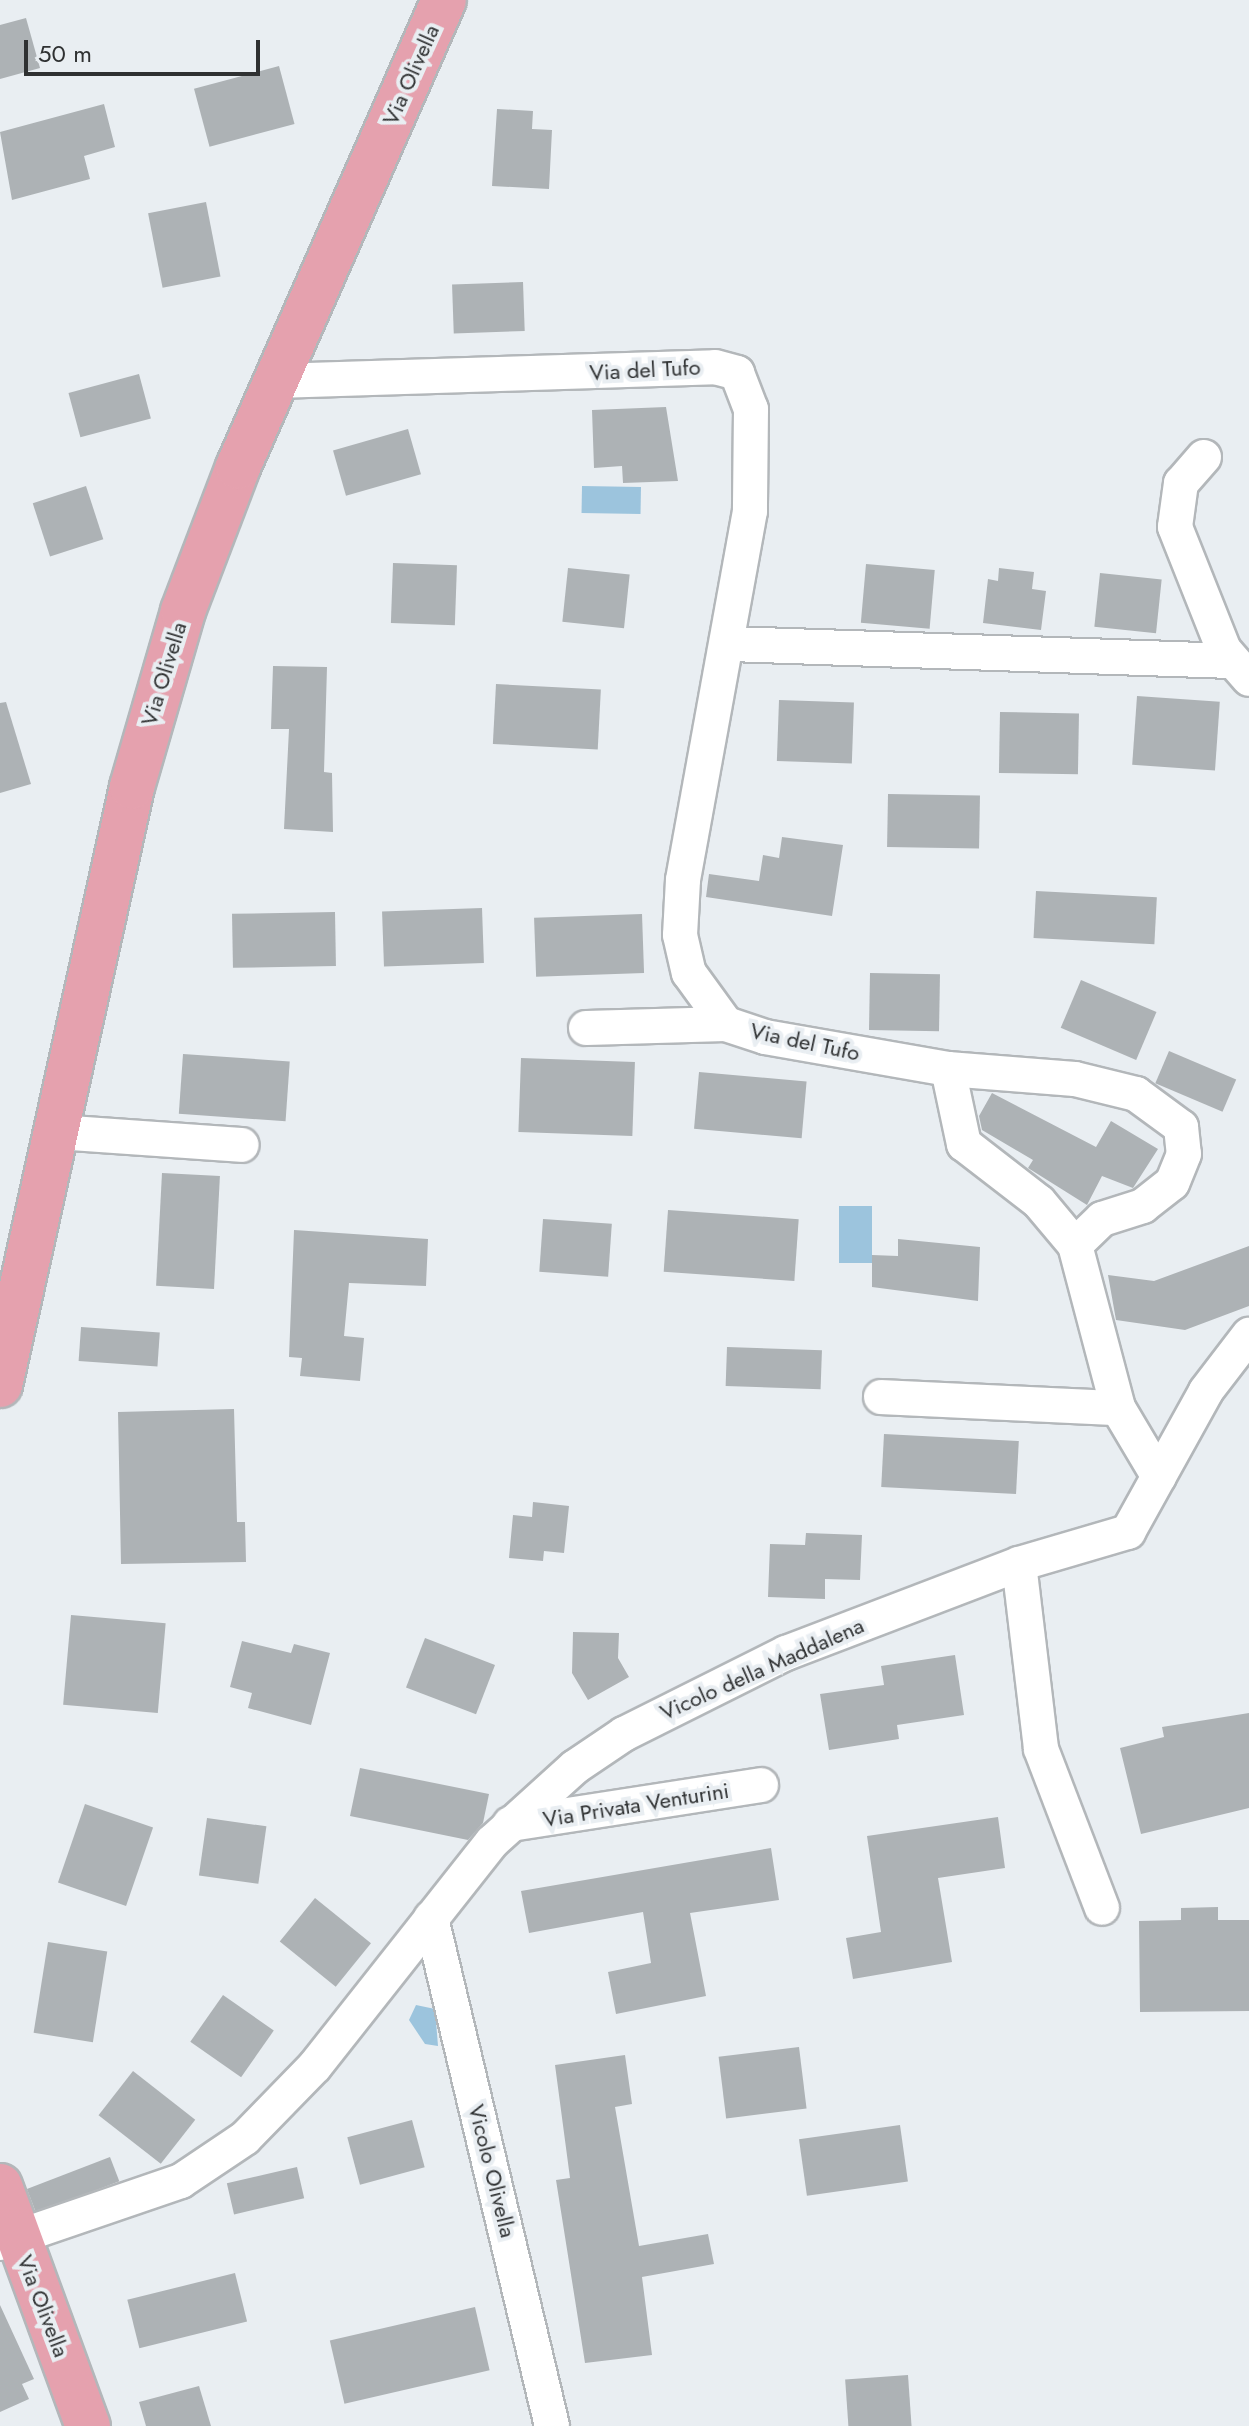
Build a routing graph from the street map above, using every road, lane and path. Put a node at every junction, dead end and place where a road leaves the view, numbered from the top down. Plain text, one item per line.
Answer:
1 (444, 0) edge
2 (276, 381) junction
3 (1204, 457) dead end
4 (730, 644) junction
5 (1240, 670) edge
6 (726, 1024) junction
7 (586, 1028) dead end
8 (948, 1069) junction
9 (56, 1132) junction
10 (242, 1145) dead end
11 (1075, 1245) junction
12 (1249, 1335) edge
13 (0, 1385) edge
14 (881, 1397) dead end
15 (1118, 1408) junction
16 (1159, 1477) junction
17 (1019, 1564) junction
18 (761, 1785) dead end
19 (510, 1824) junction
20 (1102, 1908) dead end
21 (431, 1918) junction
22 (0, 2186) edge
23 (9, 2241) edge
24 (88, 2426) edge
25 (552, 2426) edge

1 - 2 main road, Via Olivella
2 - 4 street, Via del Tufo
2 - 9 main road, Via Olivella
3 - 5 street
4 - 5 street
4 - 6 street, Via del Tufo
6 - 7 street
6 - 8 street, Via del Tufo
8 - 11 street
8 - 11 street, Via del Tufo
9 - 10 street
9 - 13 main road, Via Olivella
11 - 15 street
12 - 16 street, Vicolo della Maddalena
14 - 15 street
15 - 16 street
16 - 17 street, Vicolo della Maddalena
17 - 19 street, Vicolo della Maddalena
17 - 20 street
18 - 19 street, Via Privata Venturini
19 - 21 street, Vicolo della Maddalena
21 - 23 street, Vicolo della Maddalena
21 - 25 street, Vicolo Olivella
22 - 23 main road, Via Olivella
23 - 24 main road, Via Olivella

